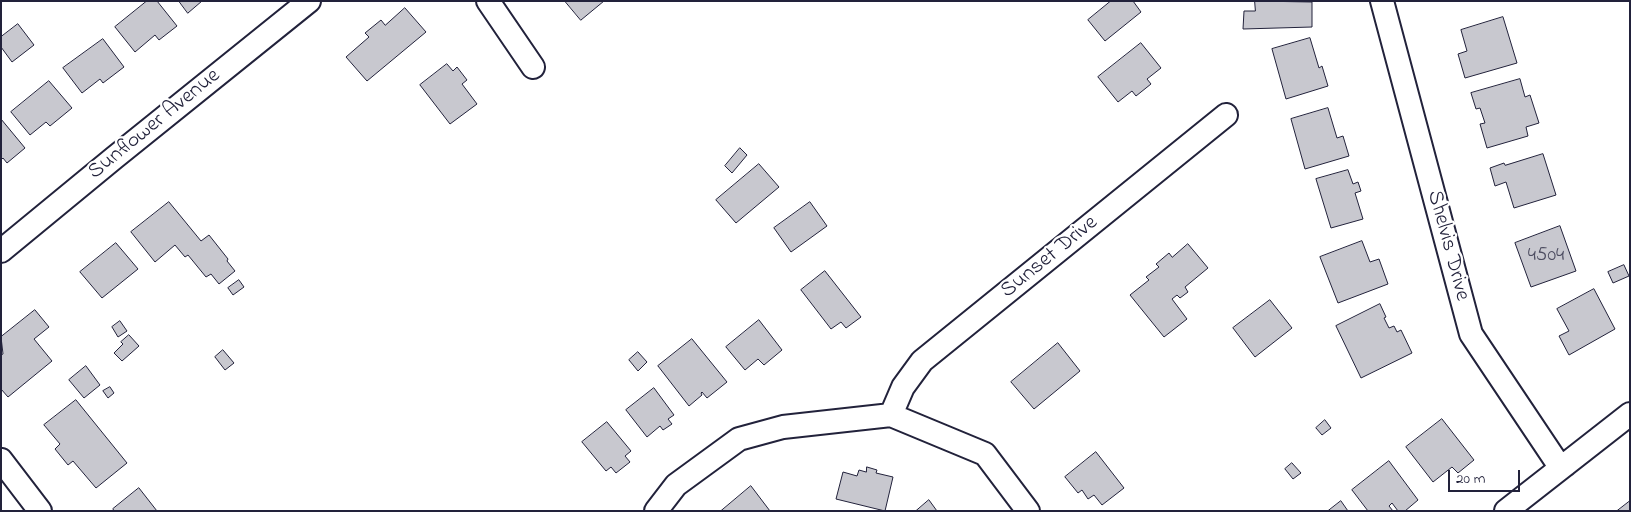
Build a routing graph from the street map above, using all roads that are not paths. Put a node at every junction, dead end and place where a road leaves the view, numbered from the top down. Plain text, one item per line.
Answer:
1 (309, 1) edge
2 (488, 1) edge
3 (1382, 1) edge
4 (533, 67) dead end
5 (1226, 115) dead end
6 (1, 251) edge
7 (1630, 414) edge
8 (891, 415) junction
9 (1, 460) edge
10 (1565, 465) junction
11 (40, 511) edge
12 (656, 511) edge
13 (1028, 511) edge
14 (1506, 511) edge

1 - 6 street, Sunflower Avenue
2 - 4 street
3 - 10 street, Shelvis Drive
5 - 8 street, Sunset Drive
7 - 10 street
8 - 12 street
8 - 13 street
9 - 11 street
10 - 14 street

